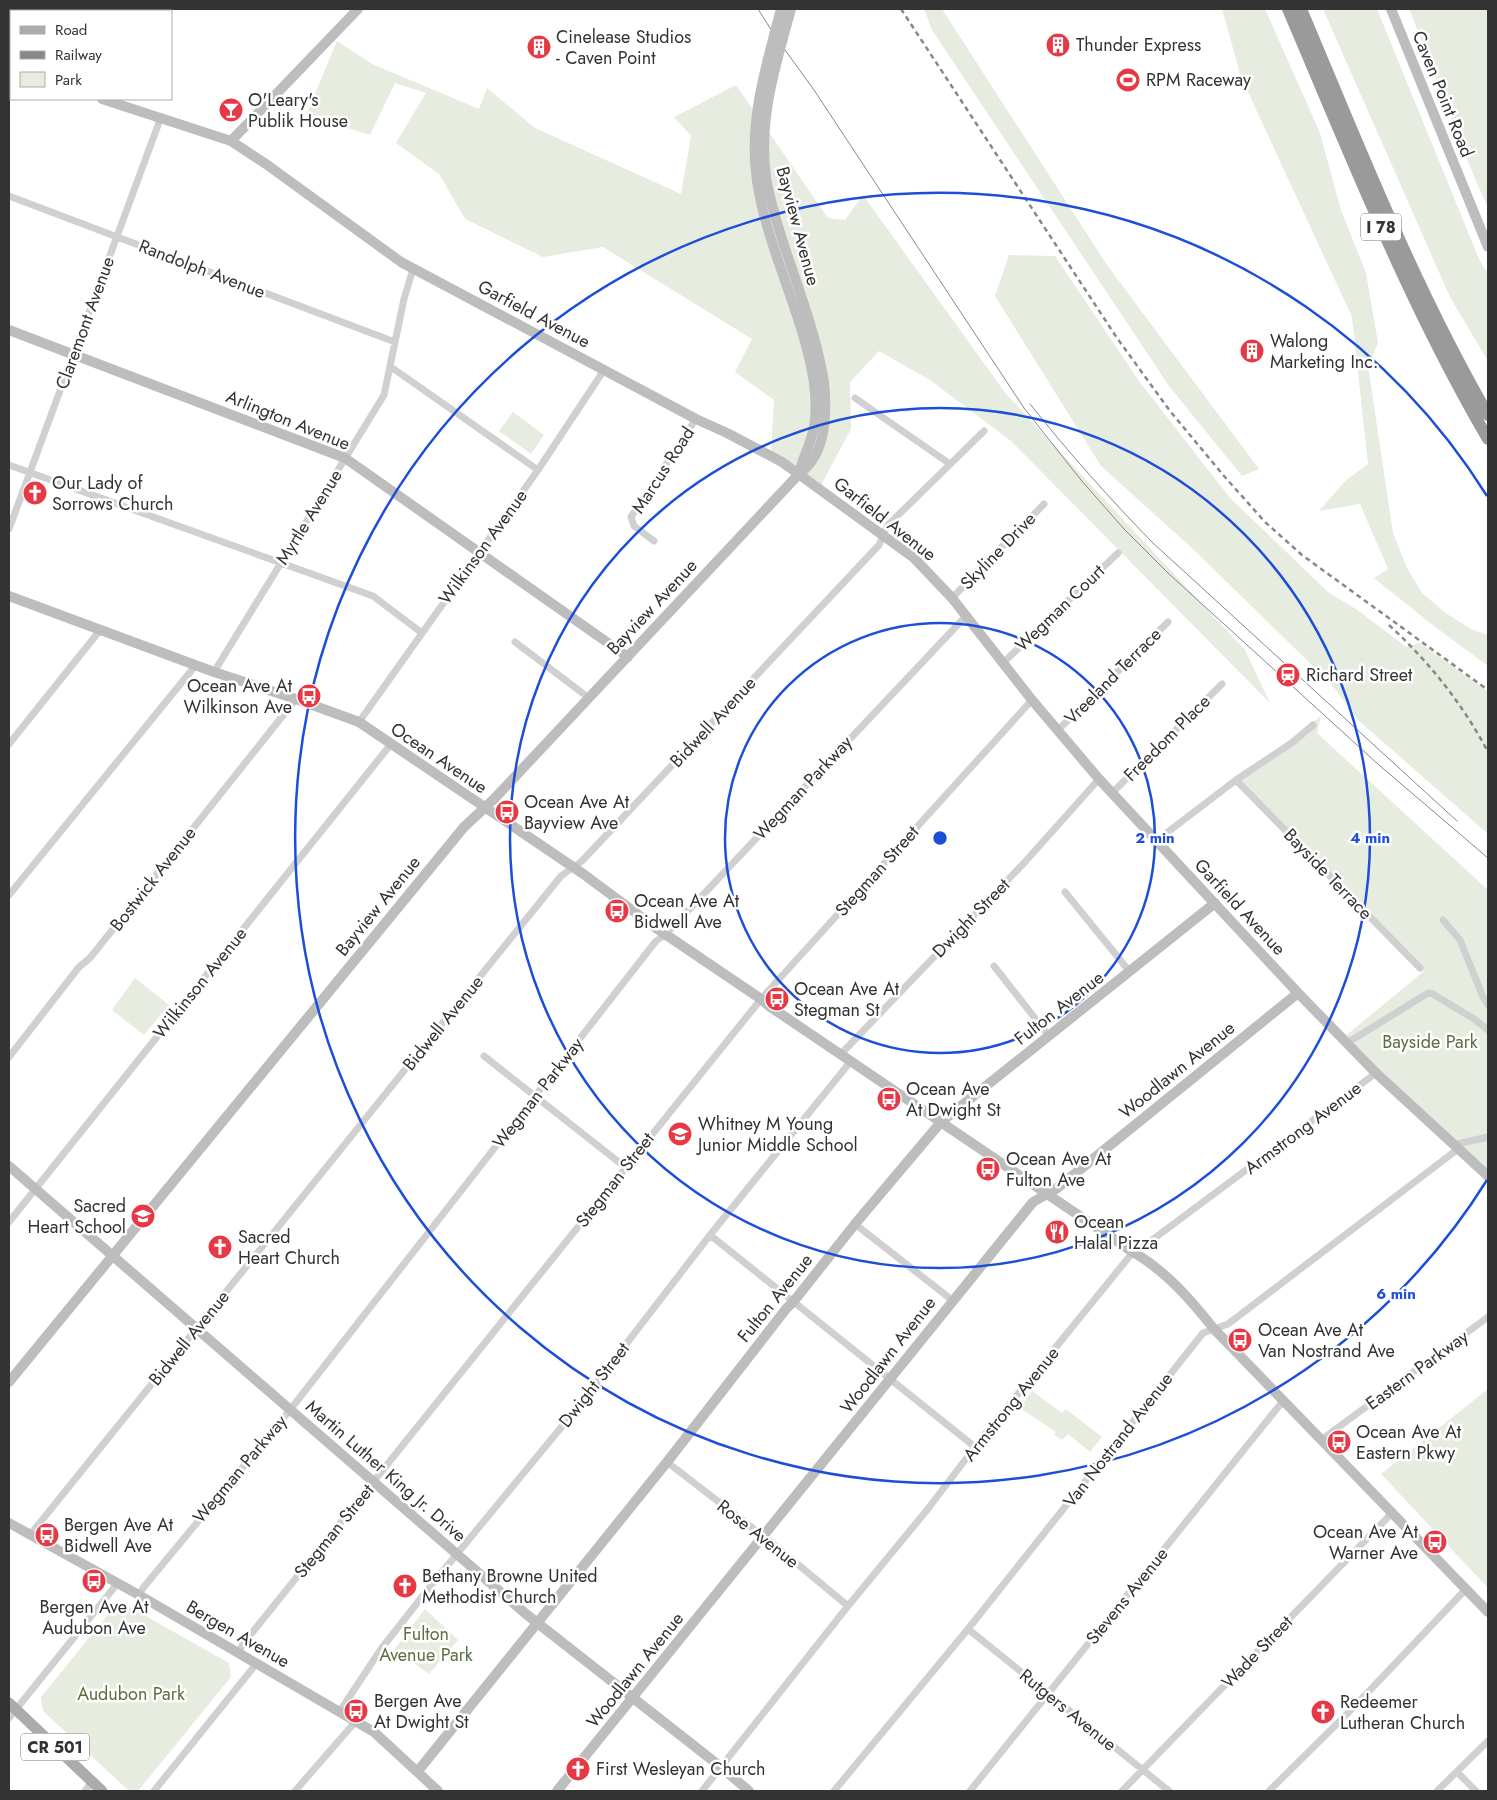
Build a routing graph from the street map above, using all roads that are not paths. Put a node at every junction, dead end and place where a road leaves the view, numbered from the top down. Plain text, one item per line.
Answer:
1 (358, 9) edge
2 (781, 9) edge
3 (791, 9) edge
4 (1288, 9) edge
5 (1301, 9) edge
6 (1391, 9) edge
7 (105, 100) edge
8 (161, 117) junction
9 (231, 141) junction
10 (9, 196) edge
11 (117, 236) junction
12 (1488, 247) edge
13 (413, 269) junction
14 (9, 330) edge
15 (395, 342) junction
16 (74, 354) junction
17 (391, 367) junction
18 (604, 370) junction
19 (819, 382) junction
20 (854, 398) dead end
21 (1488, 415) edge
22 (696, 419) junction
23 (984, 431) dead end
24 (1488, 439) edge
25 (345, 458) junction
26 (950, 464) junction
27 (9, 465) edge
28 (538, 470) junction
29 (30, 472) junction
30 (799, 474) junction
31 (1044, 504) dead end
32 (9, 529) edge
33 (883, 536) junction
34 (654, 541) dead end
35 (480, 552) junction
36 (1118, 553) dead end
37 (280, 563) junction
38 (9, 596) edge
39 (952, 598) junction
40 (966, 616) junction
41 (1168, 622) dead end
42 (101, 629) junction
43 (422, 633) junction
44 (515, 642) dead end
45 (628, 657) junction
46 (1003, 663) junction
47 (195, 666) junction
48 (214, 672) junction
49 (1222, 684) dead end
50 (589, 698) junction
51 (296, 699) junction
52 (1032, 700) junction
53 (359, 722) junction
54 (1313, 725) dead end
55 (1058, 730) junction
56 (9, 744) edge
57 (391, 744) junction
58 (1099, 779) junction
59 (1236, 780) junction
60 (1112, 793) junction
61 (484, 808) junction
62 (1156, 841) junction
63 (574, 867) junction
64 (1065, 892) dead end
65 (9, 895) edge
66 (1215, 903) junction
67 (1443, 920) dead end
68 (666, 934) junction
69 (994, 966) dead end
70 (1420, 968) dead end
71 (1130, 972) junction
72 (1298, 993) junction
73 (761, 999) junction
74 (1488, 1005) edge
75 (1488, 1030) edge
76 (1049, 1036) junction
77 (1347, 1043) junction
78 (840, 1054) junction
79 (484, 1056) dead end
80 (9, 1057) edge
81 (851, 1062) junction
82 (1376, 1073) junction
83 (535, 1096) junction
84 (941, 1122) junction
85 (1488, 1137) edge
86 (1456, 1147) junction
87 (9, 1166) edge
88 (625, 1167) junction
89 (1488, 1176) edge
90 (35, 1189) junction
91 (1047, 1194) junction
92 (9, 1222) edge
93 (855, 1224) junction
94 (710, 1235) junction
95 (1133, 1252) junction
96 (112, 1256) junction
97 (952, 1300) junction
98 (794, 1301) junction
99 (1488, 1317) edge
100 (197, 1328) junction
101 (1214, 1329) junction
102 (890, 1379) junction
103 (9, 1382) edge
104 (1284, 1401) junction
105 (290, 1410) junction
106 (1321, 1440) junction
107 (975, 1447) junction
108 (667, 1462) junction
109 (373, 1481) junction
110 (1392, 1514) junction
111 (9, 1523) edge
112 (30, 1535) junction
113 (763, 1537) junction
114 (457, 1554) junction
115 (117, 1584) junction
116 (1466, 1589) junction
117 (139, 1595) junction
118 (848, 1606) junction
119 (1488, 1612) edge
120 (538, 1623) junction
121 (968, 1629) junction
122 (238, 1653) junction
123 (257, 1663) junction
124 (1048, 1694) junction
125 (633, 1698) junction
126 (11, 1710) edge
127 (340, 1711) junction
128 (356, 1721) junction
129 (1488, 1741) edge
130 (721, 1767) junction
131 (1143, 1770) junction
132 (418, 1771) junction
133 (1457, 1772) junction
134 (92, 1782) junction
135 (432, 1789) edge
136 (84, 1791) edge
137 (102, 1791) edge
138 (154, 1791) edge
139 (295, 1791) edge
140 (557, 1791) edge
141 (702, 1791) edge
142 (749, 1791) edge
143 (834, 1791) edge
144 (970, 1791) edge
145 (1122, 1791) edge
146 (1169, 1791) edge
147 (1269, 1791) edge
148 (1437, 1791) edge
149 (1476, 1791) edge

1 - 9 street
2 - 19 street, Bayview Avenue, bridge
3 - 19 street, Bayview Avenue, bridge
4 - 24 highway, I 78
5 - 21 highway, I 78
6 - 12 street, Caven Point Road
7 - 8 street, Garfield Avenue
8 - 9 street, Garfield Avenue
8 - 11 street, Claremont Avenue
9 - 13 street, Garfield Avenue
10 - 11 street, Randolph Avenue
11 - 15 street, Randolph Avenue
11 - 16 street, Claremont Avenue
13 - 15 street, Myrtle Avenue
13 - 18 street, Garfield Avenue
14 - 16 street, Arlington Avenue
15 - 17 street, Myrtle Avenue
16 - 25 street, Arlington Avenue
16 - 29 street, Claremont Avenue
17 - 25 street, Myrtle Avenue
17 - 28 street
18 - 22 street, Garfield Avenue
18 - 28 street, Wilkinson Avenue
19 - 30 street, Bayview Avenue
20 - 26 street
22 - 30 street, Garfield Avenue
22 - 34 street, Marcus Road
23 - 26 street, Bidwell Avenue
25 - 35 street, Arlington Avenue
25 - 37 street, Myrtle Avenue
26 - 33 street, Bidwell Avenue
27 - 29 street
28 - 35 street, Wilkinson Avenue
29 - 32 street, Claremont Avenue
29 - 37 street
30 - 33 street, Garfield Avenue
30 - 45 street, Bayview Avenue
31 - 39 street, Skyline Drive
33 - 39 street, Garfield Avenue
33 - 63 street, Bidwell Avenue
35 - 43 street, Wilkinson Avenue
35 - 45 street, Arlington Avenue
36 - 46 street, Wegman Court
37 - 43 street
37 - 48 street, Myrtle Avenue
38 - 42 street, Ocean Avenue
39 - 40 street, Garfield Avenue
40 - 46 street, Garfield Avenue
40 - 68 street, Wegman Parkway
41 - 55 street, Vreeland Terrace
42 - 47 street, Ocean Avenue
42 - 56 street
43 - 53 street, Wilkinson Avenue
44 - 50 street
45 - 50 street, Bayview Avenue
46 - 52 street, Garfield Avenue
47 - 48 street, Ocean Avenue
47 - 65 street
48 - 51 street, Ocean Avenue
49 - 60 street, Freedom Place
50 - 61 street, Bayview Avenue
51 - 53 street, Ocean Avenue
51 - 80 street, Bostwick Avenue
52 - 55 street, Garfield Avenue
52 - 73 street, Stegman Street
53 - 57 street, Ocean Avenue
54 - 59 street
55 - 58 street, Garfield Avenue
57 - 61 street, Ocean Avenue
57 - 90 street, Wilkinson Avenue
58 - 60 street, Garfield Avenue
58 - 78 street, Dwight Street
59 - 62 street
59 - 70 street, Bayside Terrace
60 - 62 street, Garfield Avenue
61 - 63 street, Ocean Avenue
61 - 96 street, Bayview Avenue
62 - 66 street, Garfield Avenue
63 - 68 street, Ocean Avenue
63 - 100 street, Bidwell Avenue
64 - 71 street
66 - 71 street, Fulton Avenue
66 - 72 street, Garfield Avenue
67 - 74 street
68 - 73 street, Ocean Avenue
68 - 83 street, Wegman Parkway
69 - 76 street
71 - 76 street, Fulton Avenue
72 - 77 street, Garfield Avenue
72 - 91 street, Woodlawn Avenue
73 - 78 street, Ocean Avenue
73 - 88 street, Stegman Street
75 - 77 street
76 - 84 street, Fulton Avenue
77 - 82 street, Garfield Avenue
78 - 81 street, Ocean Avenue
79 - 83 street
81 - 84 street, Ocean Avenue
81 - 94 street, Dwight Street
82 - 86 street, Garfield Avenue
82 - 95 street, Armstrong Avenue
83 - 88 street
83 - 105 street, Wegman Parkway
84 - 91 street, Ocean Avenue
84 - 93 street, Fulton Avenue
85 - 86 street
86 - 89 street, Garfield Avenue
86 - 101 street, Van Nostrand Avenue
87 - 90 street, Martin Luther King Jr. Drive
88 - 109 street, Stegman Street
90 - 92 street, Wilkinson Avenue
90 - 96 street, Martin Luther King Jr. Drive
91 - 95 street, Ocean Avenue
91 - 97 street, Woodlawn Avenue
93 - 97 street
93 - 98 street, Fulton Avenue
94 - 98 street
94 - 114 street, Dwight Street
95 - 101 street, Ocean Avenue
95 - 107 street, Armstrong Avenue
96 - 100 street, Martin Luther King Jr. Drive
96 - 103 street, Bayview Avenue
97 - 102 street, Woodlawn Avenue
98 - 102 street
98 - 108 street, Fulton Avenue
99 - 106 street, Eastern Parkway
100 - 105 street, Martin Luther King Jr. Drive
100 - 112 street, Bidwell Avenue
101 - 104 street, Ocean Avenue
101 - 121 street, Van Nostrand Avenue
102 - 107 street
102 - 113 street, Woodlawn Avenue
104 - 106 street, Ocean Avenue
104 - 124 street, Stevens Avenue
105 - 109 street, Martin Luther King Jr. Drive
105 - 117 street, Wegman Parkway
106 - 110 street, Ocean Avenue
107 - 118 street, Armstrong Avenue
108 - 113 street, Rose Avenue
108 - 120 street, Fulton Avenue
109 - 114 street, Martin Luther King Jr. Drive
109 - 122 street, Stegman Street
110 - 116 street, Ocean Avenue
110 - 131 street, Wade Street
111 - 112 street, Bergen Avenue
112 - 115 street, Bergen Avenue
113 - 118 street, Rose Avenue
113 - 125 street, Woodlawn Avenue
114 - 120 street, Martin Luther King Jr. Drive
114 - 127 street, Dwight Street
115 - 117 street, Bergen Avenue
115 - 126 street
116 - 119 street, Ocean Avenue
116 - 147 street
117 - 122 street, Bergen Avenue
118 - 130 street, Armstrong Avenue
120 - 125 street, Martin Luther King Jr. Drive
120 - 132 street, Fulton Avenue
121 - 124 street, Rutgers Avenue
121 - 143 street, Van Nostrand Avenue
122 - 123 street, Bergen Avenue
123 - 127 street, Bergen Avenue
123 - 138 street
124 - 131 street, Rutgers Avenue
124 - 144 street, Stevens Avenue
125 - 130 street, Martin Luther King Jr. Drive
125 - 140 street, Woodlawn Avenue
126 - 134 main road, CR 501
127 - 128 street, Bergen Avenue
128 - 132 street, Bergen Avenue
128 - 139 street
129 - 133 street
130 - 141 street, Armstrong Avenue
130 - 142 street, Martin Luther King Jr. Drive
131 - 145 street, Wade Street
131 - 146 street, Rutgers Avenue
132 - 135 street, Bergen Avenue
133 - 148 street
133 - 149 street
134 - 136 street
134 - 137 main road, CR 501

